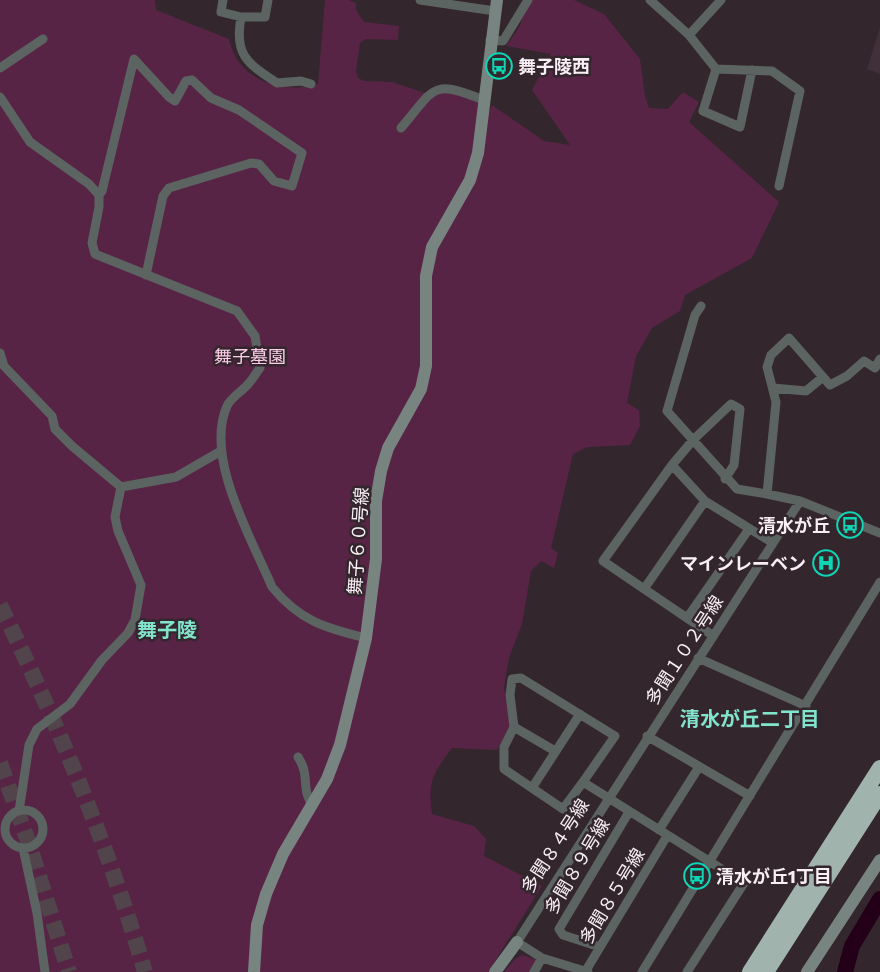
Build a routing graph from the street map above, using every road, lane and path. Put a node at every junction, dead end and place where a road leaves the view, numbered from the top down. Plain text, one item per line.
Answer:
1 (223, 0) edge
2 (268, 0) edge
3 (420, 0) edge
4 (528, 0) edge
5 (650, 0) edge
6 (721, 0) edge
7 (448, 2) edge
8 (496, 5) edge
9 (241, 17) junction
10 (688, 35) junction
11 (43, 39) dead end
12 (490, 40) junction
13 (0, 68) edge
14 (716, 69) junction
15 (752, 70) junction
16 (311, 84) dead end
17 (0, 97) edge
18 (484, 100) junction
19 (401, 128) dead end
20 (779, 186) dead end
21 (99, 195) junction
22 (146, 275) junction
23 (701, 306) dead end
24 (0, 353) edge
25 (880, 358) edge
26 (823, 377) junction
27 (773, 388) junction
28 (693, 440) junction
29 (221, 451) junction
30 (672, 465) junction
31 (725, 479) junction
32 (121, 486) junction
33 (767, 494) junction
34 (705, 501) junction
35 (800, 501) junction
36 (749, 529) junction
37 (880, 533) edge
38 (772, 543) junction
39 (880, 582) edge
40 (645, 590) junction
41 (687, 618) junction
42 (712, 635) junction
43 (366, 638) junction
44 (698, 658) junction
45 (806, 706) junction
46 (580, 714) junction
47 (514, 727) junction
48 (647, 736) junction
49 (555, 751) junction
50 (298, 757) dead end
51 (699, 767) junction
52 (880, 768) edge
53 (307, 775) junction
54 (327, 779) junction
55 (583, 782) junction
56 (532, 788) junction
57 (880, 794) edge
58 (750, 796) junction
59 (607, 798) junction
60 (313, 806) junction
61 (19, 811) junction
62 (629, 812) junction
63 (659, 830) junction
64 (667, 836) junction
65 (23, 848) junction
66 (880, 860) edge
67 (710, 861) junction
68 (517, 942) junction
69 (600, 947) junction
70 (542, 958) junction
71 (45, 972) edge
72 (254, 972) edge
73 (495, 972) edge
74 (534, 972) edge
75 (586, 972) edge
76 (642, 972) edge
77 (687, 972) edge
78 (750, 972) edge
79 (766, 972) edge
80 (807, 972) edge

1 - 9 street
2 - 9 street
3 - 7 street
4 - 12 street
5 - 10 street
6 - 10 street
7 - 8 street
8 - 12 street, 舞子６０号線
9 - 16 street
10 - 14 street
11 - 13 street
12 - 18 street, 舞子６０号線
14 - 15 street
14 - 15 street
15 - 20 street
17 - 21 street
18 - 19 street
18 - 43 street, 舞子６０号線
21 - 22 street
21 - 22 street
22 - 29 street
23 - 28 street
24 - 32 street
25 - 26 street
26 - 27 street
26 - 27 street
27 - 33 street
28 - 30 street
28 - 31 street
28 - 31 street
29 - 32 street
29 - 43 street
30 - 34 street
30 - 40 street
31 - 33 street
32 - 61 street
33 - 35 street
34 - 36 street
34 - 40 street
35 - 37 street
35 - 38 street, 多聞１０２号線
36 - 38 street
36 - 41 street
38 - 42 street, 多聞１０２号線
39 - 45 street
40 - 41 street
41 - 42 street
42 - 44 street, 多聞１０２号線
43 - 54 street, 舞子６０号線
44 - 45 street
44 - 48 street, 多聞１０２号線
45 - 58 street
46 - 47 street
46 - 49 street
46 - 55 street
47 - 49 street
47 - 56 street
48 - 51 street
48 - 59 street, 多聞１０２号線
49 - 56 street
50 - 53 street
51 - 58 street
51 - 63 street
52 - 78 highway
53 - 54 street
53 - 60 street
54 - 60 street, 舞子６０号線
55 - 56 street
55 - 59 street
57 - 79 highway
58 - 67 street
59 - 62 street, 多聞８４号線
59 - 68 street, 多聞８４号線
60 - 72 street, 舞子６０号線
61 - 65 street
61 - 65 street
62 - 63 street, 多聞８４号線
62 - 69 street, 多聞８９号線
63 - 64 street, 多聞８４号線
64 - 67 street, 多聞８４号線
64 - 69 street, 多聞８５号線
65 - 71 street
66 - 80 street
67 - 76 street
67 - 77 street, 多聞８４号線
68 - 70 street
68 - 73 street, 多聞８４号線
69 - 75 street, 多聞８５号線
70 - 74 street
70 - 75 street

